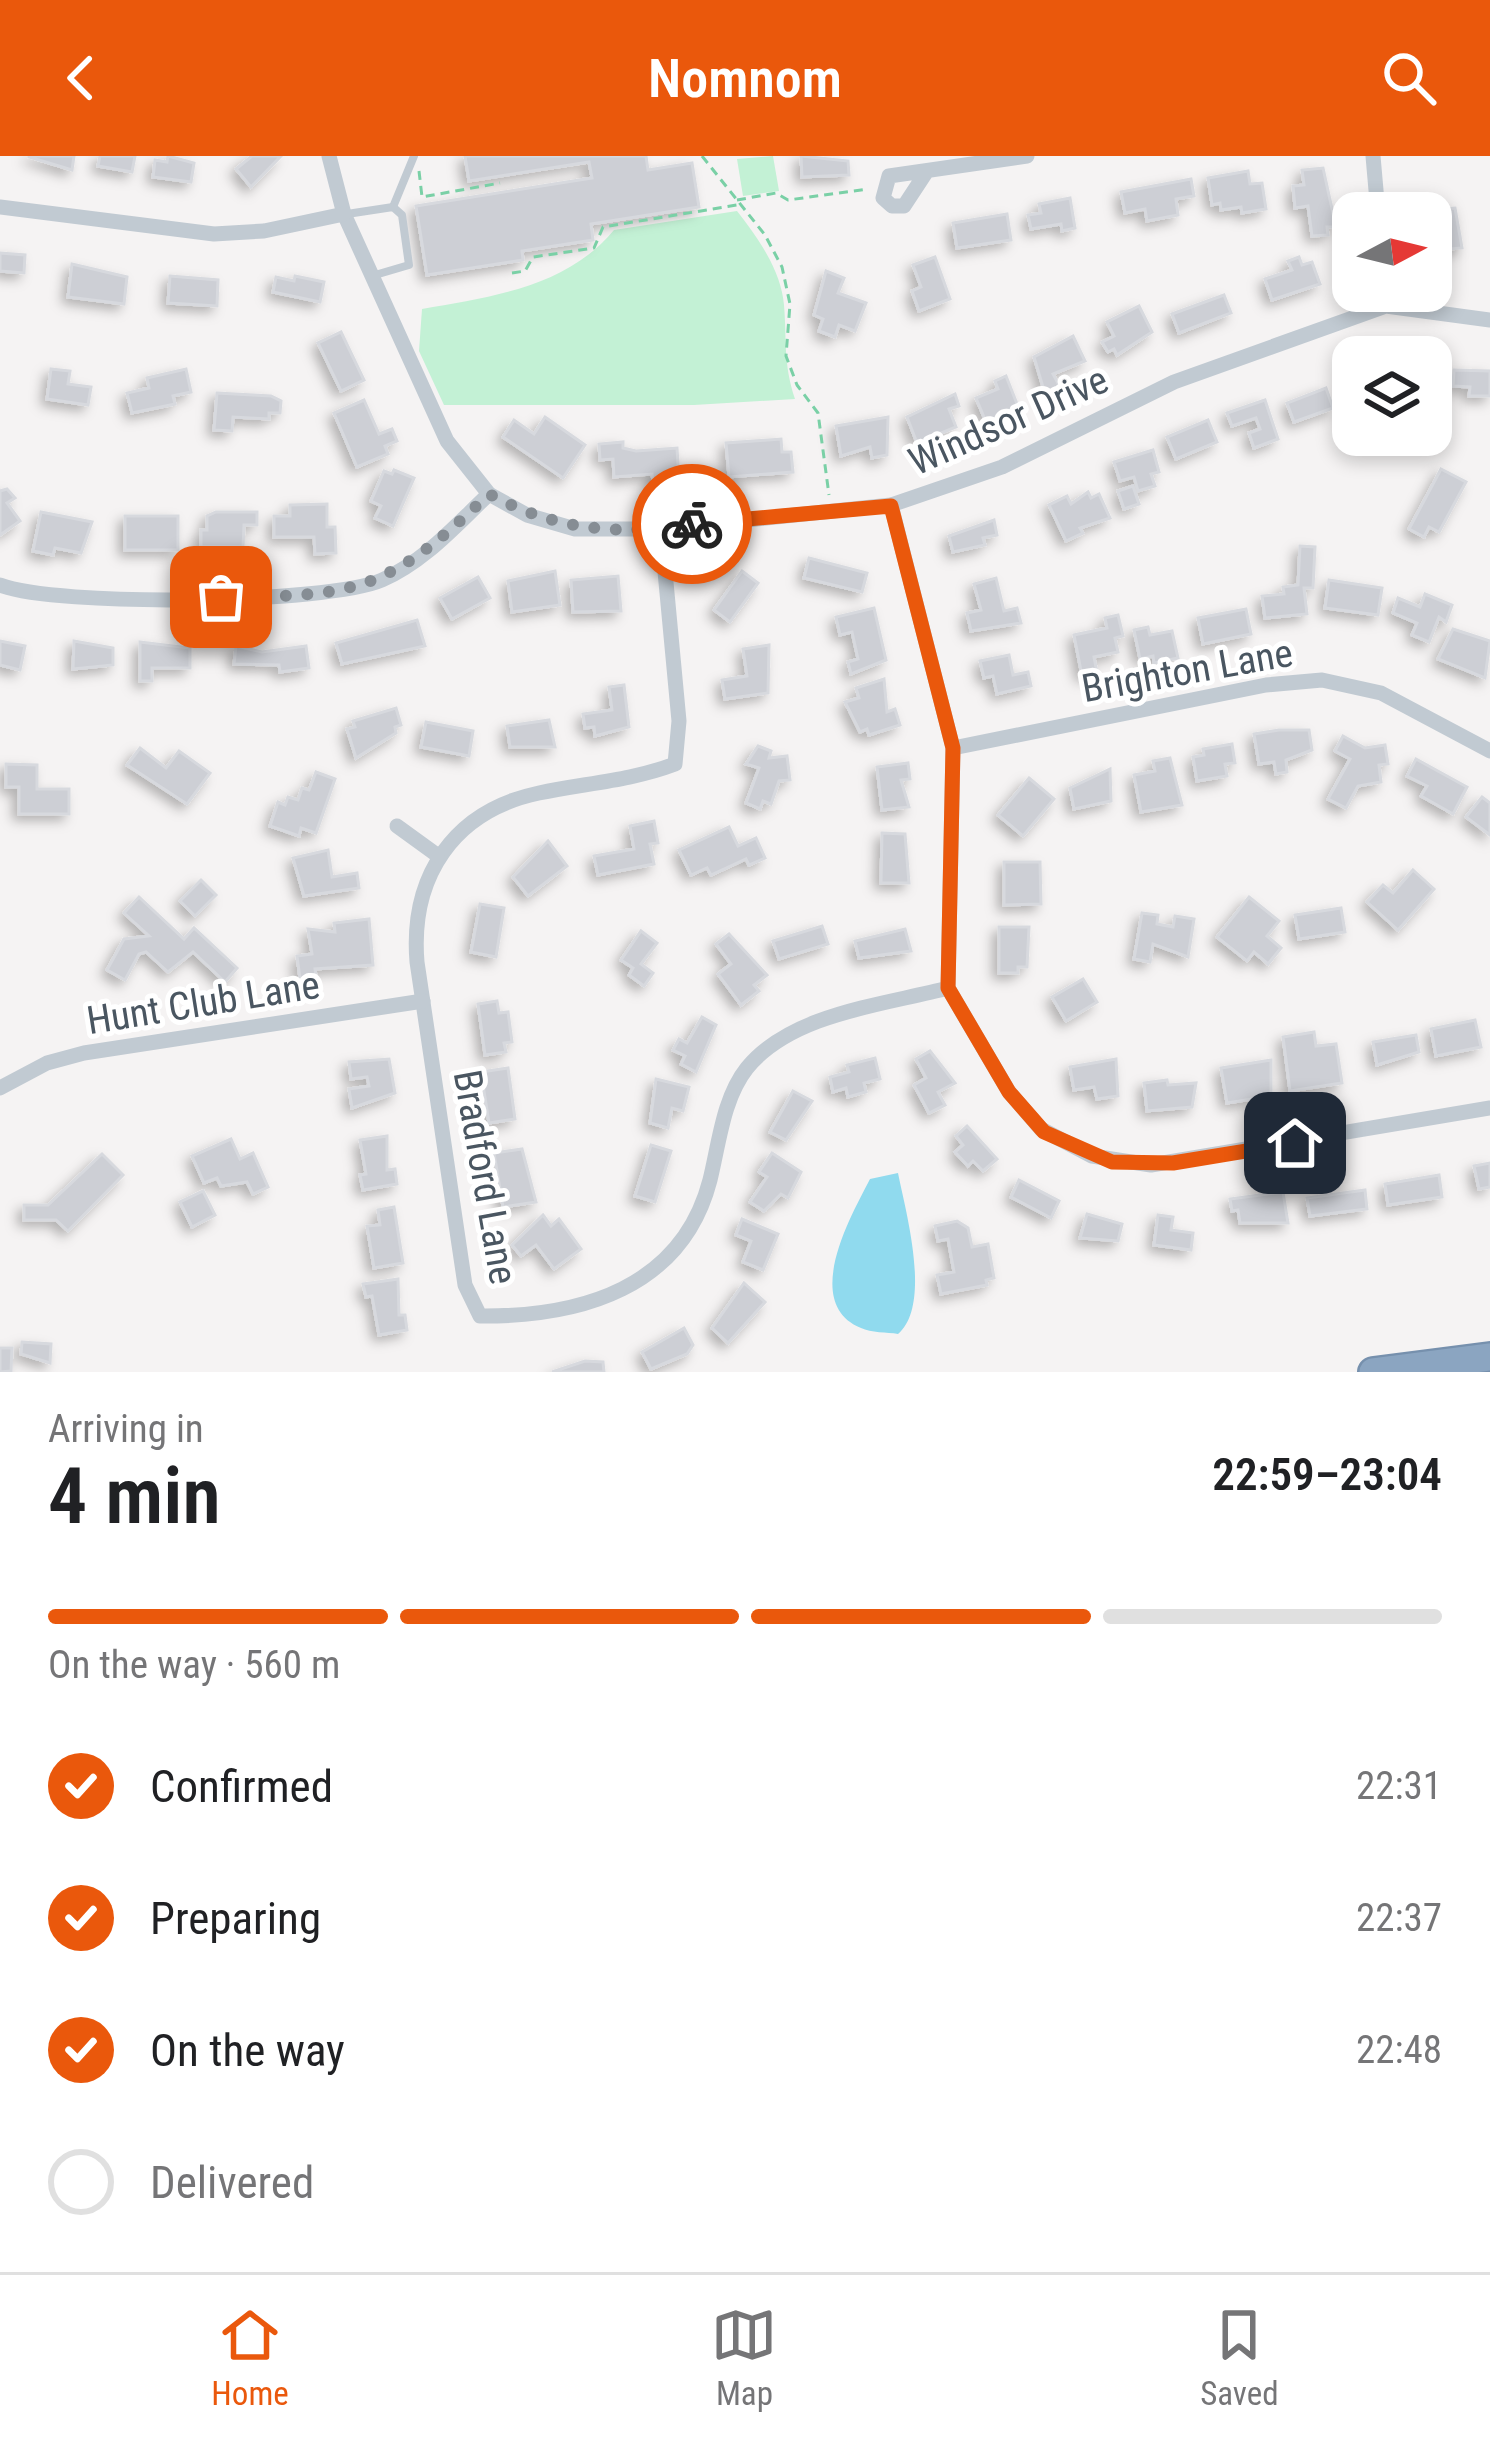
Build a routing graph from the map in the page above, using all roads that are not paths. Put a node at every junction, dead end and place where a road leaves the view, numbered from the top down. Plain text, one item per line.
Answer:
1 (329, 156) edge
2 (414, 156) edge
3 (1027, 156) edge
4 (1373, 156) edge
5 (927, 172) junction
6 (1376, 192) edge
7 (0, 207) edge
8 (394, 207) junction
9 (344, 214) junction
10 (373, 275) junction
11 (1351, 312) edge
12 (1452, 312) edge
13 (1490, 320) edge
14 (489, 494) junction
15 (891, 506) junction
16 (661, 529) junction
17 (0, 585) edge
18 (953, 748) junction
19 (1490, 751) edge
20 (397, 826) dead end
21 (437, 855) junction
22 (948, 988) junction
23 (423, 1001) junction
24 (0, 1088) edge
25 (1490, 1108) edge
26 (1490, 1357) edge
27 (1490, 1370) edge
28 (1373, 1372) edge
29 (1462, 1372) edge

1 - 9 street, Windsor Drive
2 - 8 lane
3 - 5 street
4 - 6 street
5 - 5 street
7 - 9 street
8 - 9 lane
8 - 10 lane
9 - 10 street, Windsor Drive
10 - 14 street, Windsor Drive
11 - 15 street, Windsor Drive
12 - 13 street, Windsor Drive
14 - 16 street, Windsor Drive
14 - 17 street
15 - 16 street, Windsor Drive
15 - 18 street
16 - 21 street
18 - 19 street, Brighton Lane
18 - 22 street
20 - 21 street
21 - 23 street, Bradford Lane
22 - 23 street, Bradford Lane
22 - 25 street
23 - 24 street, Hunt Club Lane
26 - 28 highway
27 - 29 highway

